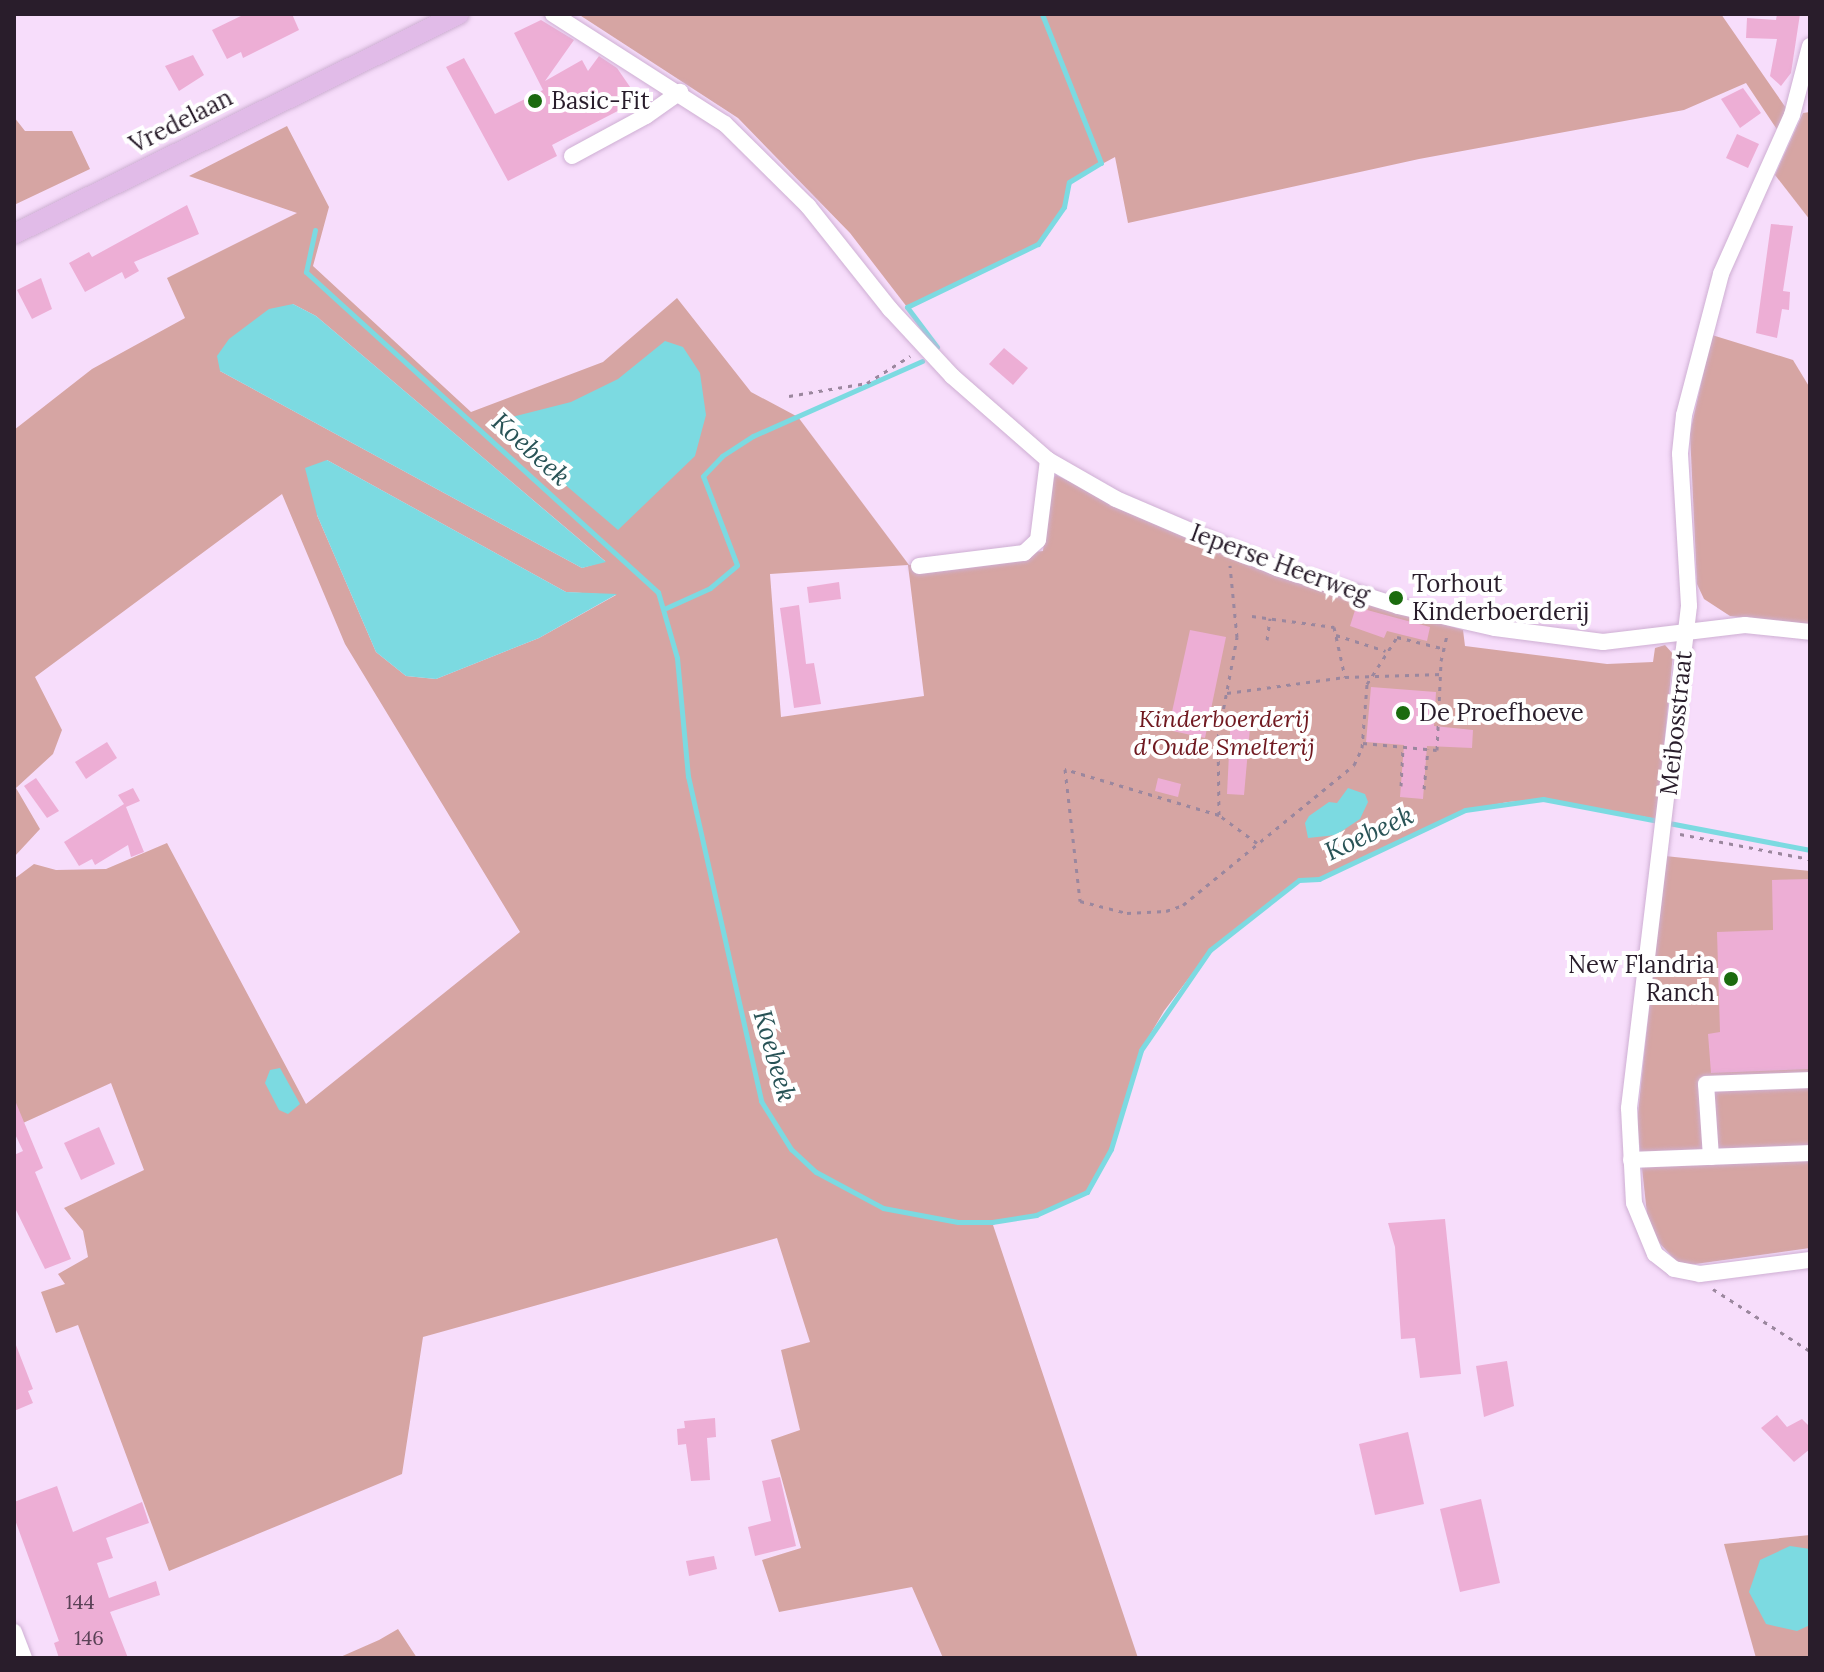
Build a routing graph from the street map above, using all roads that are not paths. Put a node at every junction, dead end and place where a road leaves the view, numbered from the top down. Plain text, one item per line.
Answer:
1 (435, 14) edge
2 (459, 14) edge
3 (553, 14) edge
4 (1810, 46) edge
5 (372, 53) junction
6 (680, 92) junction
7 (572, 156) dead end
8 (14, 234) edge
9 (1048, 460) junction
10 (919, 566) dead end
11 (1810, 632) edge
12 (1685, 634) junction
13 (1810, 1080) edge
14 (1810, 1153) edge
15 (1711, 1157) junction
16 (1631, 1160) junction
17 (1810, 1260) edge
18 (14, 1632) edge
19 (24, 1658) edge

1 - 5 main road, Vredelaan
2 - 5 main road, Vredelaan
3 - 6 street, Ieperse Heerweg
4 - 12 street, Meibosstraat
5 - 8 main road, Vredelaan
6 - 7 street
6 - 9 street, Ieperse Heerweg
9 - 10 street
9 - 12 street, Ieperse Heerweg
11 - 12 street, Ieperse Heerweg
12 - 16 street, Meibosstraat
13 - 15 street
14 - 15 street
15 - 16 street
16 - 17 street, Meibosstraat
18 - 19 street

